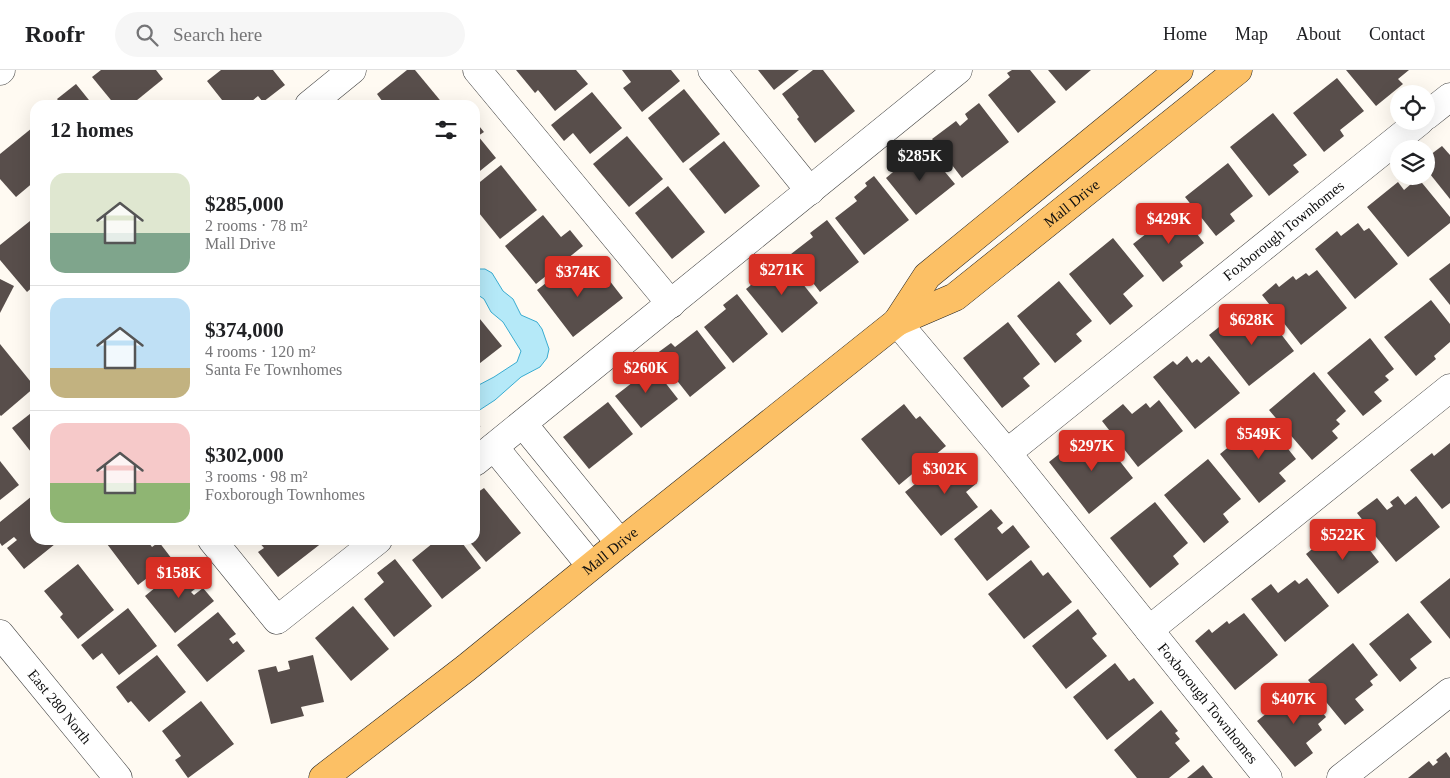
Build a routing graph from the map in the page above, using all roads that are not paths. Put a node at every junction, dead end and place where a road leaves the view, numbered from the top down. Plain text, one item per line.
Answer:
1 (352, 70) edge
2 (477, 70) edge
3 (712, 70) edge
4 (958, 70) edge
5 (1179, 70) edge
6 (1238, 70) edge
7 (1450, 97) edge
8 (315, 100) edge
9 (1435, 109) edge
10 (1409, 130) edge
11 (810, 191) junction
12 (670, 304) junction
13 (897, 322) junction
14 (1450, 388) edge
15 (523, 424) junction
16 (1007, 453) junction
17 (484, 455) edge
18 (620, 543) junction
19 (216, 545) edge
20 (372, 545) edge
21 (591, 566) junction
22 (1149, 630) junction
23 (0, 634) edge
24 (1450, 692) edge
25 (118, 778) edge
26 (323, 778) edge
27 (1268, 778) edge
28 (1342, 778) edge

1 - 8 street
2 - 12 street
3 - 11 street
4 - 11 street
5 - 13 main road, Mall Drive
6 - 13 main road, Mall Drive
7 - 9 street
10 - 16 street, Foxborough Townhomes
11 - 12 street
12 - 15 street
13 - 16 street, Foxborough Townhomes
13 - 18 main road, Mall Drive
14 - 22 street, Foxborough Townhomes
15 - 17 street
15 - 18 street
16 - 22 street, Foxborough Townhomes
17 - 21 street
18 - 21 main road, Mall Drive
19 - 20 street
21 - 26 main road, Mall Drive
22 - 27 street, Foxborough Townhomes
23 - 25 street, East 280 North
24 - 28 street

